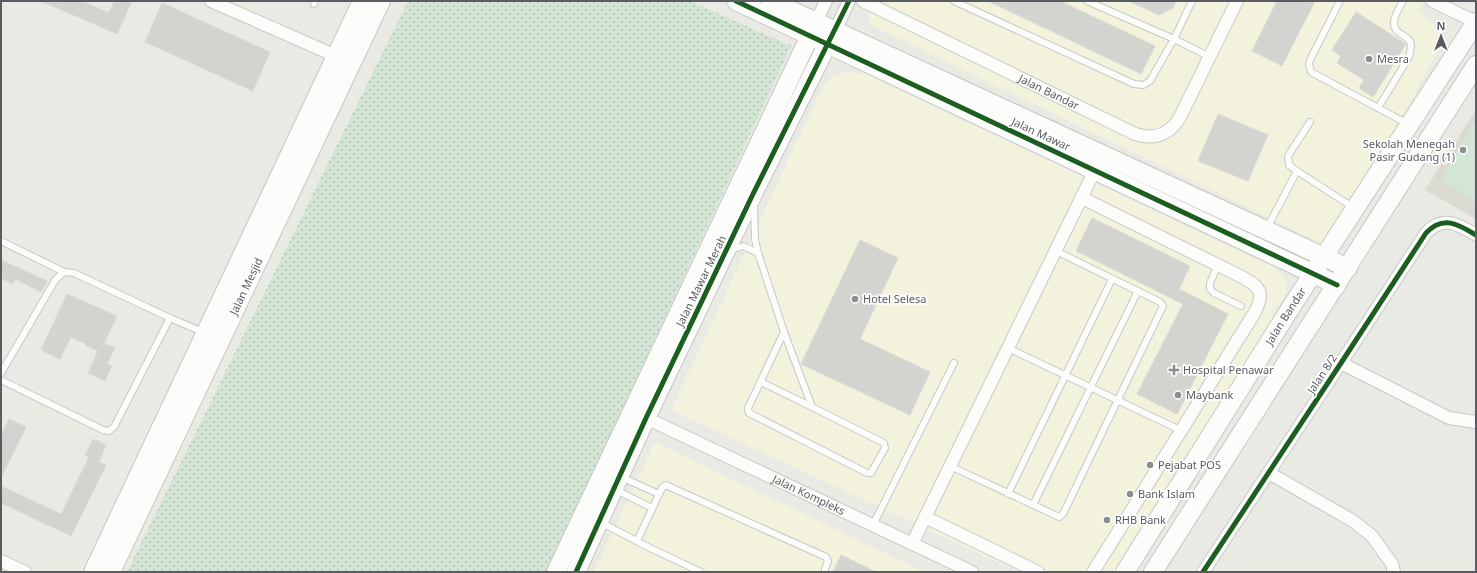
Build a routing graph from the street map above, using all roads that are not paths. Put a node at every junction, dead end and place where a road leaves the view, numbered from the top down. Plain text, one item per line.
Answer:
1 (211, 1) edge
2 (362, 1) edge
3 (381, 1) edge
4 (736, 1) edge
5 (771, 1) edge
6 (826, 1) edge
7 (849, 1) edge
8 (863, 1) edge
9 (954, 1) edge
10 (1087, 1) edge
11 (1192, 1) edge
12 (1237, 1) edge
13 (1340, 1) edge
14 (1403, 1) edge
15 (1438, 2) edge
16 (1476, 22) edge
17 (813, 29) junction
18 (831, 38) junction
19 (1174, 39) junction
20 (336, 56) junction
21 (1210, 57) junction
22 (1476, 65) edge
23 (1378, 108) junction
24 (1310, 122) dead end
25 (1409, 125) junction
26 (1095, 170) junction
27 (1297, 171) junction
28 (753, 194) junction
29 (1082, 198) junction
30 (1355, 208) junction
31 (1266, 229) junction
32 (1476, 234) edge
33 (1, 241) edge
34 (1056, 251) junction
35 (726, 252) junction
36 (758, 253) junction
37 (1324, 256) junction
38 (1218, 265) junction
39 (1348, 268) junction
40 (64, 272) junction
41 (1313, 274) junction
42 (1112, 278) junction
43 (1337, 285) junction
44 (1138, 291) junction
45 (1241, 306) dead end
46 (170, 318) junction
47 (784, 332) junction
48 (213, 336) junction
49 (1008, 348) junction
50 (954, 363) dead end
51 (1341, 363) junction
52 (1, 373) edge
53 (1066, 375) junction
54 (1, 380) edge
55 (761, 382) junction
56 (1091, 388) junction
57 (1118, 401) junction
58 (812, 407) junction
59 (646, 418) junction
60 (1476, 422) edge
61 (1180, 430) junction
62 (950, 466) junction
63 (1269, 473) junction
64 (609, 479) junction
65 (659, 494) junction
66 (1008, 494) junction
67 (1033, 505) junction
68 (652, 508) junction
69 (925, 517) junction
70 (599, 521) junction
71 (873, 525) junction
72 (637, 541) junction
73 (912, 544) junction
74 (1, 561) edge
75 (25, 572) edge
76 (93, 572) edge
77 (111, 572) edge
78 (556, 572) edge
79 (576, 572) edge
80 (701, 572) edge
81 (824, 572) edge
82 (972, 572) edge
83 (1038, 572) edge
84 (1093, 572) edge
85 (1125, 572) edge
86 (1153, 572) edge
87 (1203, 572) edge
88 (1394, 572) edge

1 - 20 street
2 - 20 main road, Jalan Mesjid
3 - 48 main road, Jalan Mesjid
4 - 17 main road, Jalan Mawar
5 - 17 main road, Jalan Mawar
6 - 17 street, Jalan Mawar Merah
7 - 18 street, Jalan Mawar Merah
8 - 21 street, Jalan Bandar
9 - 19 lane
10 - 19 lane
11 - 19 lane
12 - 21 street, Jalan Bandar
13 - 23 lane
14 - 23 lane
15 - 16 street, Jalan Bandar
16 - 25 main road, Jalan Bandar
17 - 18 main road, Jalan Mawar
17 - 64 main road, Jalan Mawar Merah
18 - 26 main road, Jalan Mawar
18 - 28 main road, Jalan Mawar Merah
18 - 31 main road, Jalan Mawar
19 - 21 lane
20 - 48 main road, Jalan Mesjid
22 - 39 main road
23 - 25 lane
24 - 27 lane
25 - 30 main road, Jalan Bandar
26 - 29 street
26 - 41 main road, Jalan Mawar
27 - 30 lane
27 - 31 lane
28 - 35 main road, Jalan Mawar Merah
28 - 36 lane
29 - 34 street
29 - 38 street
30 - 37 main road, Jalan Bandar
31 - 37 main road, Jalan Mawar
32 - 51 street, Jalan 8/2
33 - 40 lane
34 - 42 lane
34 - 49 street
35 - 36 lane
35 - 59 main road, Jalan Mawar Merah
36 - 47 lane
37 - 39 main road, Jalan Mawar
37 - 41 main road, Jalan Bandar
38 - 45 lane
38 - 61 street
39 - 43 main road
40 - 46 lane
40 - 52 lane
41 - 43 main road, Jalan Mawar
41 - 85 main road, Jalan Bandar
42 - 44 lane
42 - 53 lane
43 - 86 main road
44 - 56 lane
44 - 57 lane
46 - 48 lane
46 - 54 lane
47 - 55 lane
47 - 58 lane
48 - 76 main road, Jalan Mesjid
48 - 77 main road, Jalan Mesjid
49 - 53 lane
49 - 62 street
50 - 71 lane
51 - 60 street
51 - 63 street, Jalan 8/2
53 - 56 lane
53 - 66 lane
55 - 58 lane
55 - 58 lane
56 - 57 lane
56 - 67 lane
57 - 61 lane
57 - 67 lane
59 - 64 main road, Jalan Mawar Merah
59 - 71 street, Jalan Kompleks
61 - 84 street
62 - 66 lane
62 - 69 street
63 - 87 street, Jalan 8/2
63 - 88 street
64 - 65 lane
64 - 68 lane
64 - 70 main road, Jalan Mawar Merah
64 - 78 main road, Jalan Mawar Merah
65 - 68 lane
65 - 81 lane
66 - 67 lane
68 - 72 lane
69 - 73 street
69 - 83 street
70 - 72 lane
70 - 79 main road, Jalan Mawar Merah
71 - 73 street, Jalan Kompleks
72 - 80 lane
73 - 82 street, Jalan Kompleks
74 - 75 street

